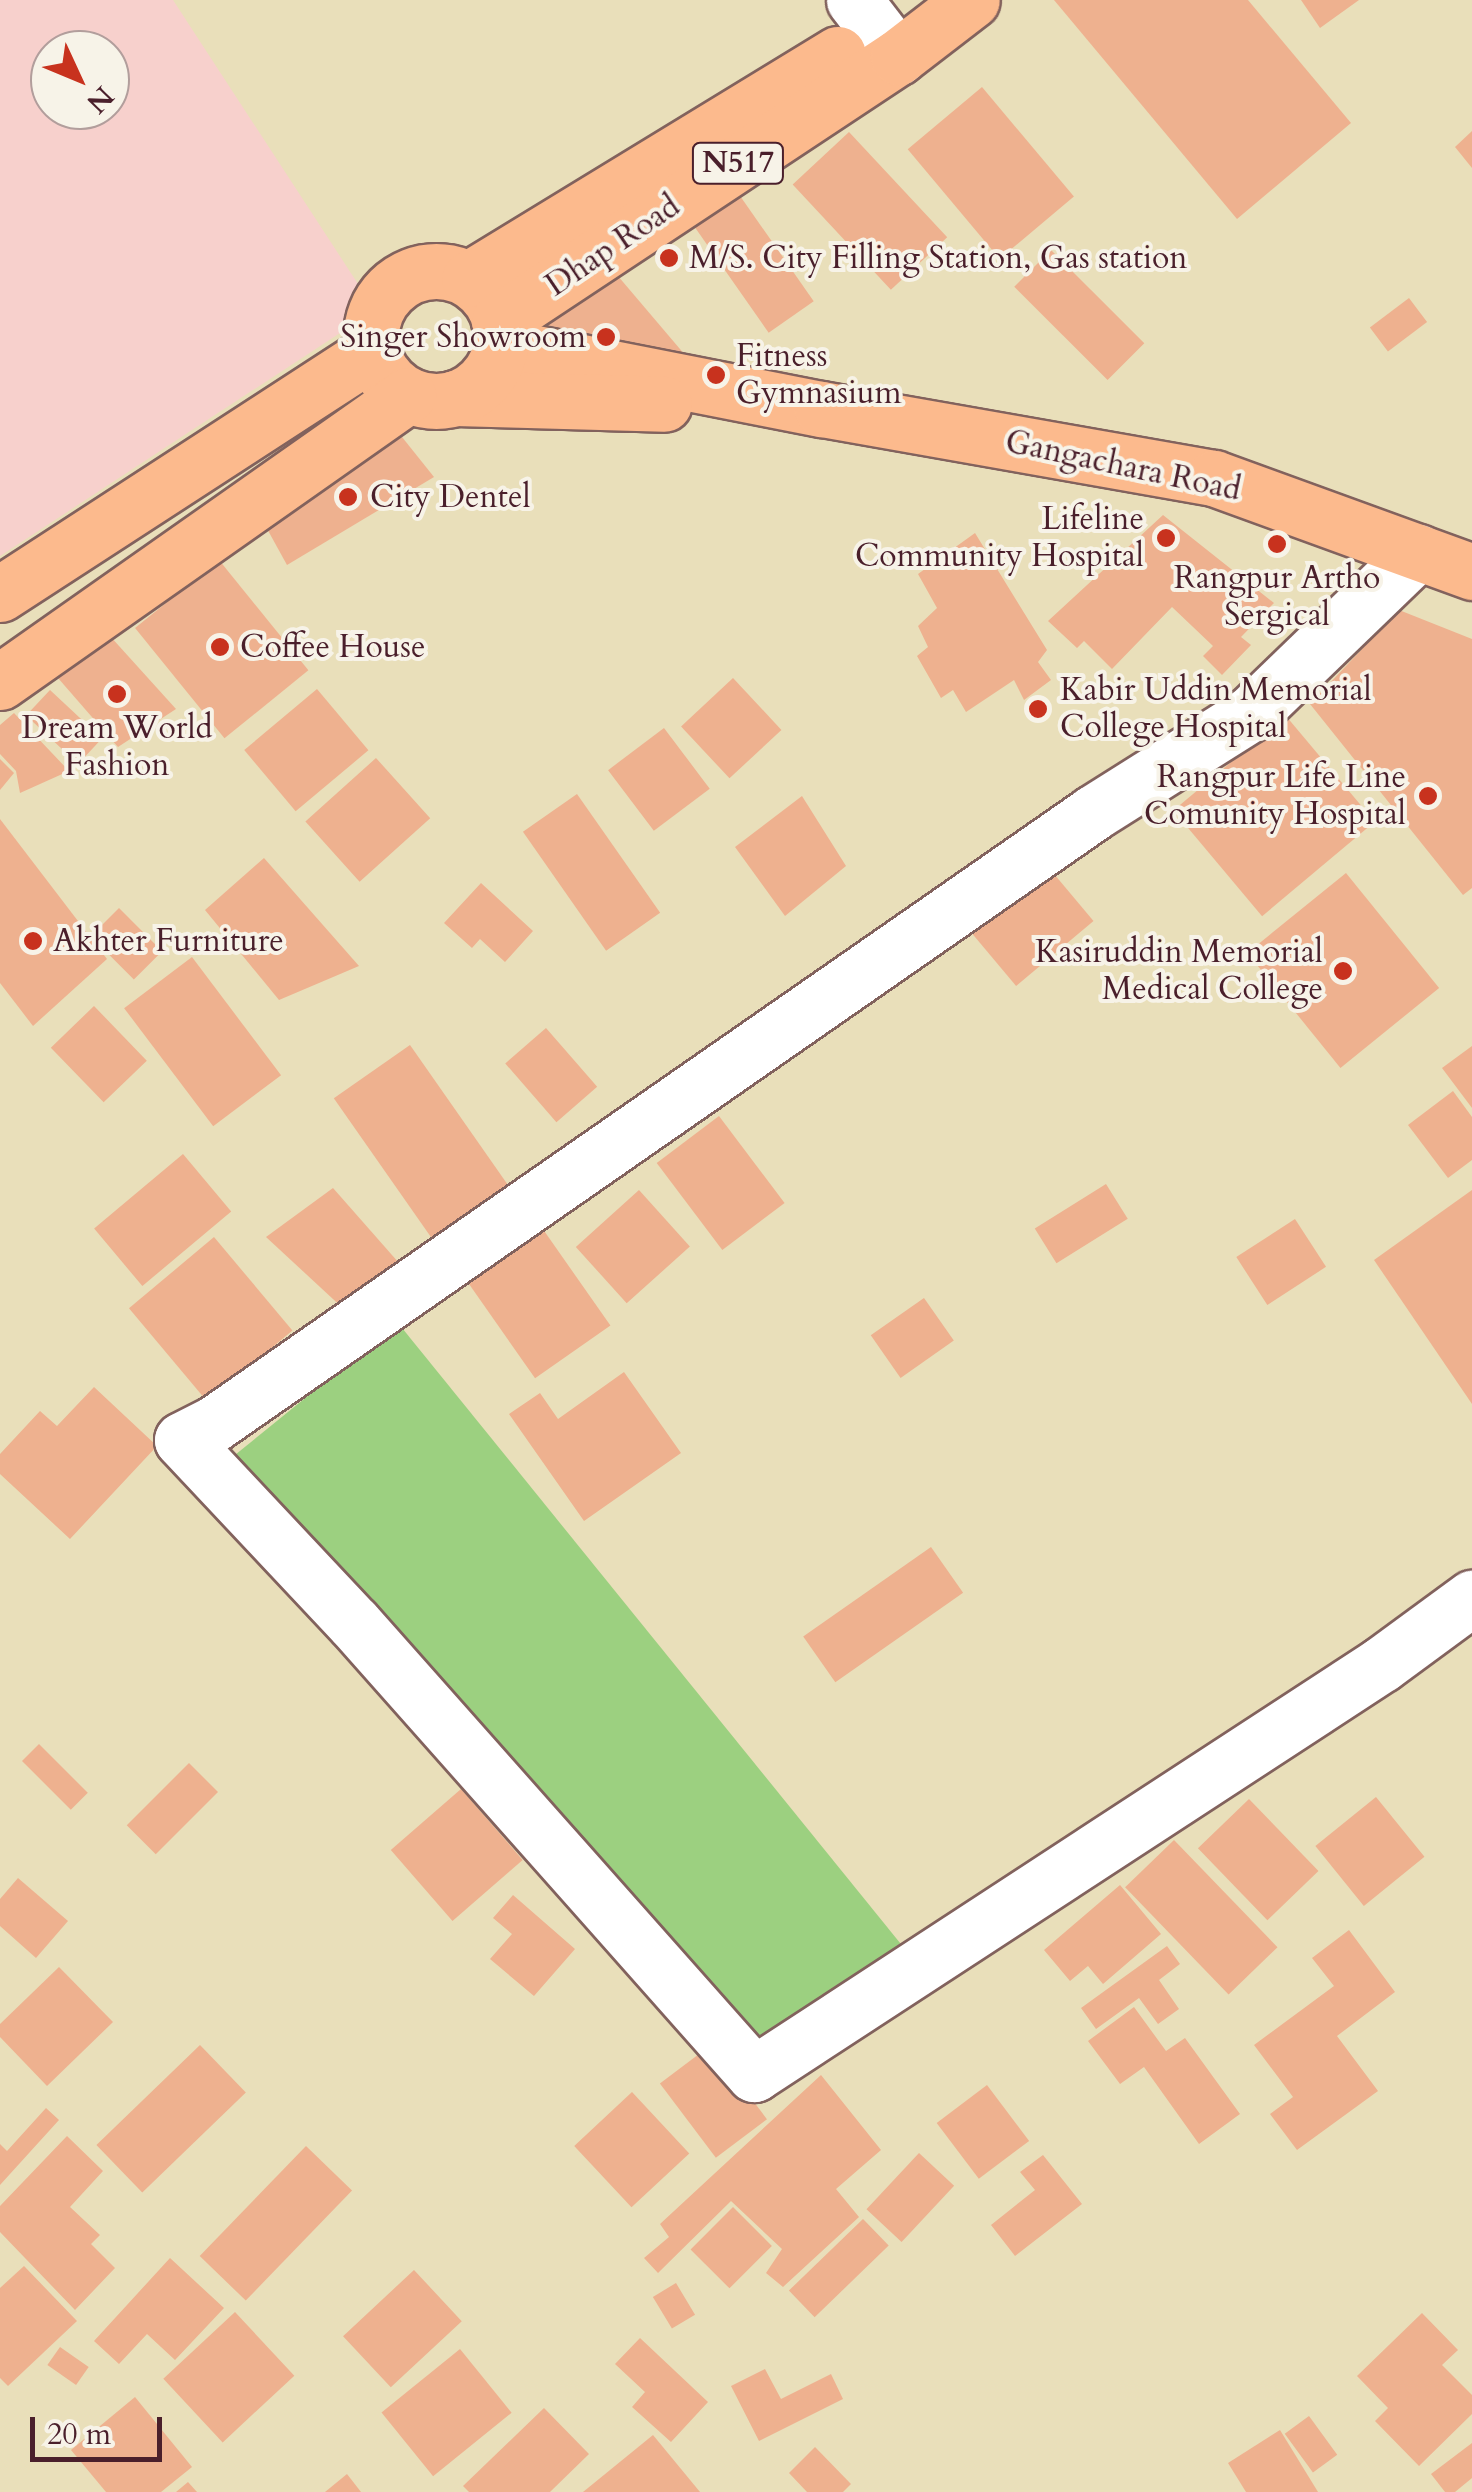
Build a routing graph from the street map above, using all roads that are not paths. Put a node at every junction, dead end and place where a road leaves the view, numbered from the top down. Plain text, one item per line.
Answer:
1 (972, 0) edge
2 (886, 22) edge
3 (490, 316) junction
4 (373, 352) junction
5 (432, 396) junction
6 (822, 409) junction
7 (1418, 552) junction
8 (1472, 572) edge
9 (0, 594) edge
10 (0, 682) edge
11 (1472, 1598) edge

1 - 2 main road, Dhap Road / N517
2 - 3 main road, Dhap Road / N517
3 - 4 main road
3 - 5 main road, Dhap Road / N517
3 - 6 main road, Gangachara Road
4 - 5 main road
4 - 9 main road
5 - 6 main road, Gangachara Road
5 - 10 main road, Dhap Road / N517
6 - 7 main road, Gangachara Road
7 - 8 main road, Gangachara Road
7 - 11 street

